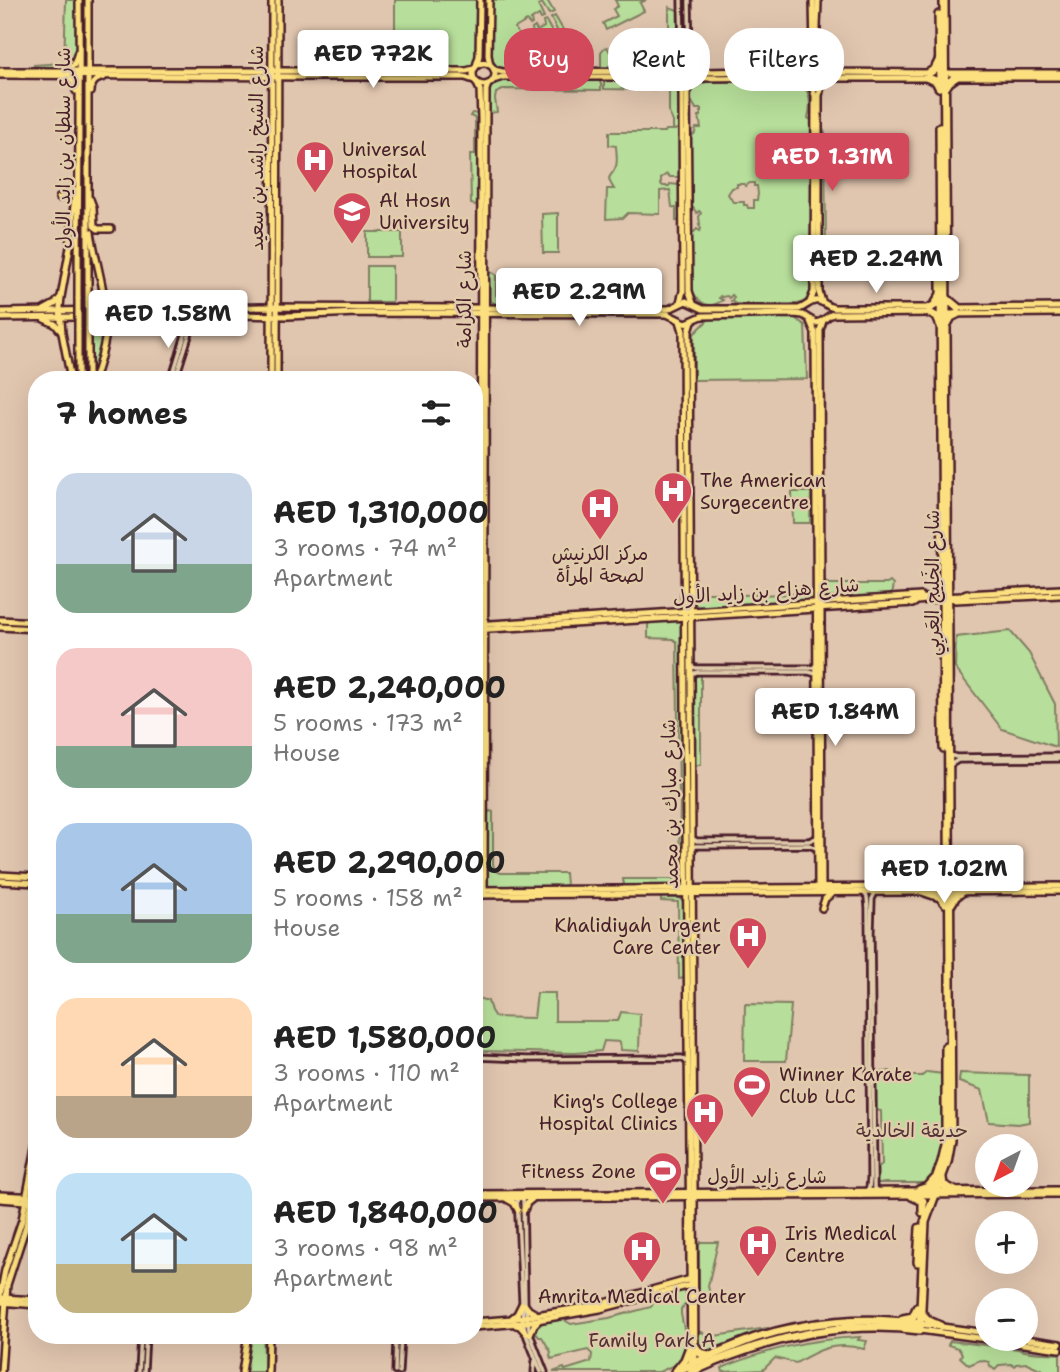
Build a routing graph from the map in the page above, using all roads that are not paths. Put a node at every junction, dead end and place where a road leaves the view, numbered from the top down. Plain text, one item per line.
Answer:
1 (79, 0) edge
2 (88, 0) edge
3 (272, 0) edge
4 (278, 0) edge
5 (480, 0) edge
6 (489, 0) edge
7 (681, 0) edge
8 (690, 0) edge
9 (816, 0) edge
10 (942, 0) edge
11 (681, 28) edge
12 (690, 28) edge
13 (815, 28) edge
14 (817, 28) edge
15 (272, 30) junction
16 (80, 49) junction
17 (88, 50) junction
18 (275, 56) junction
19 (942, 61) junction
20 (475, 67) junction
21 (492, 68) junction
22 (258, 70) junction
23 (608, 71) edge
24 (315, 72) junction
25 (844, 72) edge
26 (0, 73) edge
27 (54, 73) junction
28 (79, 73) junction
29 (88, 73) junction
30 (112, 73) junction
31 (275, 74) junction
32 (292, 74) junction
33 (929, 75) junction
34 (942, 75) junction
35 (956, 75) junction
36 (1060, 75) edge
37 (224, 76) junction
38 (250, 77) junction
39 (608, 77) edge
40 (844, 78) edge
41 (475, 81) junction
42 (491, 82) junction
43 (942, 88) junction
44 (681, 91) edge
45 (688, 91) edge
46 (813, 91) edge
47 (821, 91) edge
48 (278, 93) junction
49 (272, 98) junction
50 (88, 101) junction
51 (78, 102) junction
52 (278, 107) junction
53 (78, 177) junction
54 (75, 187) junction
55 (61, 195) dead end
56 (88, 196) junction
57 (88, 223) junction
58 (111, 229) dead end
59 (272, 270) junction
60 (941, 278) junction
61 (272, 285) junction
62 (105, 293) junction
63 (278, 296) junction
64 (483, 296) junction
65 (61, 297) junction
66 (943, 297) junction
67 (142, 302) dead end
68 (679, 304) junction
69 (809, 304) junction
70 (825, 304) junction
71 (694, 305) junction
72 (261, 307) junction
73 (1060, 307) edge
74 (290, 308) junction
75 (309, 308) junction
76 (145, 309) junction
77 (504, 309) junction
78 (930, 311) junction
79 (943, 311) junction
80 (958, 311) junction
81 (0, 312) edge
82 (275, 312) junction
83 (468, 312) junction
84 (483, 312) junction
85 (106, 313) junction
86 (137, 313) junction
87 (1060, 313) edge
88 (41, 314) junction
89 (60, 314) junction
90 (495, 314) junction
91 (186, 316) junction
92 (199, 316) junction
93 (248, 316) junction
94 (288, 316) junction
95 (228, 317) junction
96 (0, 318) edge
97 (809, 319) junction
98 (825, 319) junction
99 (679, 320) junction
100 (693, 320) junction
101 (944, 325) junction
102 (483, 327) junction
103 (278, 332) junction
104 (62, 333) junction
105 (106, 336) junction
106 (271, 338) junction
107 (946, 342) junction
108 (271, 348) junction
109 (69, 371) edge
110 (78, 371) edge
111 (89, 371) edge
112 (96, 371) edge
113 (175, 371) edge
114 (176, 371) edge
115 (271, 371) edge
116 (483, 371) edge
117 (942, 568) junction
118 (945, 583) junction
119 (819, 591) junction
120 (1060, 592) edge
121 (962, 596) junction
122 (944, 598) junction
123 (688, 600) junction
124 (927, 602) junction
125 (912, 603) junction
126 (819, 606) junction
127 (831, 606) junction
128 (804, 607) junction
129 (483, 611) edge
130 (700, 614) junction
131 (945, 614) junction
132 (673, 615) junction
133 (688, 615) junction
134 (819, 619) junction
135 (0, 620) edge
136 (28, 622) edge
137 (502, 623) junction
138 (483, 626) edge
139 (0, 627) edge
140 (688, 627) junction
141 (24, 628) junction
142 (28, 628) edge
143 (483, 628) edge
144 (496, 629) junction
145 (18, 634) dead end
146 (948, 637) junction
147 (483, 644) edge
148 (817, 664) junction
149 (690, 665) junction
150 (806, 668) junction
151 (795, 672) junction
152 (817, 675) junction
153 (690, 676) junction
154 (948, 753) junction
155 (1060, 757) edge
156 (948, 766) junction
157 (818, 837) junction
158 (691, 838) junction
159 (818, 849) junction
160 (691, 850) junction
161 (687, 866) junction
162 (947, 874) junction
163 (0, 875) edge
164 (28, 877) edge
165 (820, 877) junction
166 (692, 880) junction
167 (0, 881) edge
168 (483, 881) edge
169 (28, 883) edge
170 (935, 887) junction
171 (806, 888) junction
172 (1060, 889) edge
173 (496, 890) junction
174 (947, 890) junction
175 (961, 890) junction
176 (483, 891) edge
177 (674, 891) junction
178 (702, 891) junction
179 (820, 891) junction
180 (835, 891) junction
181 (483, 892) edge
182 (689, 892) junction
183 (925, 892) junction
184 (863, 893) junction
185 (875, 893) junction
186 (689, 905) junction
187 (948, 905) junction
188 (822, 908) dead end
189 (870, 958) junction
190 (688, 1053) junction
191 (483, 1057) edge
192 (682, 1058) junction
193 (688, 1064) junction
194 (939, 1178) junction
195 (691, 1180) junction
196 (872, 1180) junction
197 (28, 1187) edge
198 (919, 1190) junction
199 (866, 1191) junction
200 (877, 1191) junction
201 (1060, 1192) edge
202 (933, 1193) junction
203 (678, 1195) junction
204 (691, 1195) junction
205 (705, 1195) junction
206 (953, 1195) junction
207 (483, 1196) edge
208 (520, 1196) junction
209 (912, 1196) junction
210 (0, 1197) edge
211 (483, 1197) edge
212 (16, 1198) junction
213 (28, 1198) edge
214 (504, 1198) junction
215 (535, 1198) junction
216 (691, 1208) junction
217 (27, 1209) junction
218 (521, 1210) junction
219 (923, 1212) junction
220 (692, 1282) junction
221 (3, 1288) edge
222 (677, 1289) junction
223 (690, 1297) junction
224 (2, 1300) edge
225 (15, 1301) junction
226 (28, 1301) edge
227 (523, 1304) junction
228 (919, 1310) junction
229 (5, 1312) junction
230 (539, 1317) junction
231 (525, 1319) junction
232 (891, 1321) junction
233 (510, 1322) junction
234 (483, 1324) edge
235 (940, 1326) junction
236 (919, 1327) junction
237 (950, 1328) junction
238 (975, 1332) edge
239 (528, 1333) junction
240 (1038, 1340) edge
241 (1060, 1343) edge
242 (143, 1344) edge
243 (245, 1344) edge
244 (267, 1344) edge
245 (399, 1344) edge
246 (692, 1346) junction
247 (727, 1348) junction
248 (1060, 1349) edge
249 (712, 1355) junction
250 (535, 1356) junction
251 (693, 1369) edge
252 (1, 1372) edge
253 (141, 1372) edge
254 (242, 1372) edge
255 (268, 1372) edge
256 (397, 1372) edge
257 (534, 1372) edge
258 (543, 1372) edge
259 (675, 1372) edge

1 - 16 main road, شارع سلطان بن زايد الأول
2 - 17 main road, شارع سلطان بن زايد الأول
3 - 15 main road, شارع الشيخ راشد بن سعيد
4 - 18 main road, شارع الشيخ راشد بن سعيد
5 - 20 main road
6 - 21 main road
7 - 11 street
8 - 12 street
9 - 13 main road
9 - 14 main road
10 - 19 highway, شارع الخَلِيج العَربِي
15 - 18 main road, شارع الشيخ راشد بن سعيد
15 - 31 main road
16 - 27 main road
16 - 28 main road, شارع سلطان بن زايد الأول
17 - 29 main road, شارع سلطان بن زايد الأول
17 - 30 main road
18 - 22 main road
18 - 31 main road, شارع الشيخ راشد بن سعيد
18 - 32 main road
19 - 33 highway
19 - 34 highway, شارع الخَلِيج العَربِي
19 - 35 highway
20 - 21 main road
20 - 24 main road
20 - 41 main road
21 - 23 main road
21 - 42 main road
22 - 30 main road
22 - 31 main road
24 - 31 main road
24 - 32 main road
25 - 33 main road
26 - 27 main road
27 - 28 main road
27 - 51 main road
28 - 29 main road
28 - 51 main road, شارع سلطان بن زايد الأول
29 - 30 main road
29 - 50 main road, شارع سلطان بن زايد الأول
30 - 37 main road
30 - 50 main road
31 - 32 main road
31 - 37 main road
31 - 38 main road
31 - 48 main road, شارع الشيخ راشد بن سعيد
31 - 49 main road, شارع الشيخ راشد بن سعيد
31 - 52 main road
32 - 41 main road
32 - 48 main road
33 - 34 main road
33 - 40 main road
33 - 43 highway
34 - 35 main road
34 - 43 highway, شارع الخَلِيج العَربِي
35 - 36 main road
35 - 43 highway
37 - 38 main road
38 - 49 main road
39 - 42 main road
41 - 42 main road
41 - 64 main road, شارع الكرامة
42 - 64 main road, شارع الكرامة
43 - 60 highway, شارع الخَلِيج العَربِي
43 - 66 highway, شارع الخَلِيج العَربِي
44 - 68 main road
45 - 71 main road
46 - 69 main road
47 - 70 main road
48 - 52 main road, شارع الشيخ راشد بن سعيد
49 - 59 main road, شارع الشيخ راشد بن سعيد
50 - 56 main road, شارع سلطان بن زايد الأول
51 - 53 main road, شارع سلطان بن زايد الأول
52 - 63 main road, شارع الشيخ راشد بن سعيد
53 - 54 main road
53 - 110 main road, شارع سلطان بن زايد الأول, bridge
54 - 55 main road
54 - 65 main road
56 - 57 main road, شارع سلطان بن زايد الأول
56 - 58 main road
57 - 62 main road
57 - 111 main road, شارع سلطان بن زايد الأول, bridge
59 - 61 main road, شارع الشيخ راشد بن سعيد
59 - 82 main road
60 - 66 highway, شارع الخَلِيج العَربِي
60 - 79 highway
61 - 72 main road
61 - 82 main road, شارع الشيخ راشد بن سعيد
62 - 85 main road
62 - 86 main road
63 - 74 main road
63 - 82 main road, شارع الشيخ راشد بن سعيد
64 - 77 main road
64 - 83 main road
64 - 84 main road, شارع الكرامة
65 - 88 main road
65 - 89 main road
66 - 78 highway
66 - 79 highway, شارع الخَلِيج العَربِي
66 - 80 highway
67 - 76 main road
68 - 71 main road
68 - 77 main road
68 - 99 main road
69 - 70 main road
69 - 71 main road
69 - 97 main road
70 - 78 main road
70 - 98 main road
71 - 100 main road
72 - 76 main road
72 - 82 main road
73 - 80 main road
74 - 75 main road
74 - 82 main road
75 - 82 main road
75 - 83 main road
76 - 86 main road
77 - 84 main road
78 - 79 main road
78 - 98 main road
78 - 101 highway
79 - 80 main road
79 - 101 highway, شارع الخَلِيج العَربِي
79 - 107 highway
80 - 87 main road
80 - 101 highway
81 - 88 main road
82 - 93 main road
82 - 94 main road
82 - 95 main road
82 - 103 main road, شارع الشيخ راشد بن سعيد
82 - 106 main road, شارع الشيخ راشد بن سعيد
82 - 108 main road
83 - 84 main road
83 - 94 main road
83 - 102 main road
84 - 90 main road
84 - 102 main road, شارع الكرامة
85 - 86 main road
85 - 89 main road
85 - 89 main road
85 - 105 main road
86 - 91 main road
86 - 105 main road
88 - 89 main road
88 - 96 main road
88 - 104 main road
89 - 104 main road
90 - 99 main road
90 - 102 main road
91 - 92 main road
91 - 113 street
92 - 95 main road
92 - 114 street
93 - 95 main road
93 - 106 main road
94 - 103 main road
97 - 98 main road
97 - 100 main road
97 - 119 main road
98 - 119 main road
99 - 100 main road
99 - 123 main road, شارع مبارك بن محمد
100 - 123 main road, شارع مبارك بن محمد
101 - 107 highway, شارع الخَلِيج العَربِي
101 - 117 highway, شارع الخَلِيج العَربِي
102 - 116 main road, شارع الكرامة
103 - 108 main road, شارع الشيخ راشد بن سعيد
104 - 109 main road
105 - 112 main road
106 - 108 main road, شارع الشيخ راشد بن سعيد
107 - 118 highway, شارع الخَلِيج العَربِي
108 - 115 main road, شارع الشيخ راشد بن سعيد
117 - 118 highway, شارع الخَلِيج العَربِي
117 - 122 highway
118 - 121 highway
118 - 122 highway, شارع الخَلِيج العَربِي
118 - 122 highway
119 - 126 main road
119 - 127 main road
119 - 128 main road
120 - 121 main road
120 - 121 main road
121 - 122 highway
121 - 131 highway
122 - 124 main road, شارع هزاع بن زايد الأول
122 - 125 highway
122 - 127 main road, شارع هزاع بن زايد الأول
122 - 131 highway, شارع الخَلِيج العَربِي
122 - 146 highway
123 - 130 main road
123 - 132 main road
123 - 133 main road, شارع مبارك بن محمد
124 - 125 main road, شارع هزاع بن زايد الأول
124 - 131 highway
125 - 127 main road, شارع هزاع بن زايد الأول
126 - 127 main road, شارع هزاع بن زايد الأول
126 - 128 main road, شارع هزاع بن زايد الأول
126 - 134 main road
127 - 134 main road
128 - 130 main road, شارع هزاع بن زايد الأول
128 - 134 main road
129 - 137 main road
130 - 133 main road, شارع هزاع بن زايد الأول
130 - 140 main road
131 - 146 highway, شارع الخَلِيج العَربِي
131 - 162 highway, شارع الخَلِيج العَربِي
132 - 133 main road, شارع هزاع بن زايد الأول
132 - 137 main road, شارع هزاع بن زايد الأول
132 - 140 main road
132 - 144 main road, شارع هزاع بن زايد الأول
133 - 140 main road, شارع مبارك بن محمد
134 - 148 main road
134 - 165 main road
135 - 136 main road
137 - 138 main road, شارع هزاع بن زايد الأول
139 - 141 main road
140 - 149 main road, شارع مبارك بن محمد
140 - 161 main road, شارع مبارك بن محمد
141 - 142 main road
141 - 145 main road
143 - 144 main road, شارع هزاع بن زايد الأول
144 - 147 main road
146 - 154 highway, شارع الخَلِيج العَربِي
148 - 150 street
148 - 152 main road
149 - 150 street
149 - 153 main road, شارع مبارك بن محمد
150 - 151 street
151 - 152 street
151 - 153 street
152 - 157 main road
153 - 158 main road, شارع مبارك بن محمد
154 - 155 street
154 - 156 highway, شارع الخَلِيج العَربِي
155 - 156 street
156 - 162 highway, شارع الخَلِيج العَربِي
157 - 158 street
157 - 159 main road
158 - 160 main road, شارع مبارك بن محمد
159 - 160 street
159 - 165 main road
160 - 166 main road, شارع مبارك بن محمد
161 - 177 main road
161 - 182 main road, شارع مبارك بن محمد
162 - 170 highway
162 - 174 highway, شارع الخَلِيج العَربِي
162 - 175 highway
163 - 164 main road
165 - 171 main road
165 - 179 main road
165 - 180 main road
166 - 178 main road
166 - 182 main road, شارع مبارك بن محمد
167 - 169 main road
168 - 173 main road
170 - 174 main road
170 - 180 main road
171 - 178 main road
171 - 179 main road
172 - 175 main road
173 - 176 main road
173 - 177 main road
174 - 175 main road
174 - 183 main road
174 - 187 highway, شارع الخَلِيج العَربِي
175 - 187 highway
177 - 181 main road
177 - 182 main road
177 - 186 main road
178 - 179 main road
178 - 182 main road
178 - 186 main road
179 - 180 main road
180 - 184 main road
180 - 188 main road
182 - 186 main road, شارع مبارك بن محمد
183 - 185 main road
183 - 187 highway
184 - 185 main road
184 - 189 street
185 - 189 street
186 - 190 main road, شارع مبارك بن محمد
186 - 195 main road, شارع مبارك بن محمد
187 - 194 highway, شارع الخَلِيج العَربِي
189 - 196 street
189 - 196 street
190 - 192 street
190 - 193 main road, شارع مبارك بن محمد
191 - 192 street
192 - 193 street
193 - 195 main road, شارع مبارك بن محمد
194 - 198 highway
194 - 202 highway, شارع الخَلِيج العَربِي
194 - 206 highway
195 - 203 main road
195 - 204 main road, شارع مبارك بن محمد
195 - 205 main road
196 - 199 street
196 - 200 street
197 - 212 main road
198 - 200 main road, شارع زايد الأول
198 - 202 main road, شارع زايد الأول
199 - 200 main road, شارع زايد الأول
199 - 205 main road, شارع زايد الأول
201 - 206 main road, شارع زايد الأول
201 - 206 main road, شارع زايد الأول
202 - 206 main road, شارع زايد الأول
202 - 209 main road, شارع زايد الأول
202 - 219 highway, شارع الخَلِيج العَربِي
202 - 228 highway, شارع الخَلِيج العَربِي
203 - 204 main road, شارع زايد الأول
203 - 208 main road, شارع زايد الأول
203 - 215 main road, شارع زايد الأول
203 - 216 main road
204 - 205 main road, شارع زايد الأول
204 - 216 main road, شارع مبارك بن محمد
205 - 209 main road, شارع زايد الأول
205 - 216 main road
207 - 208 main road, شارع زايد الأول
208 - 214 main road, شارع زايد الأول
208 - 215 main road, شارع زايد الأول
208 - 218 street
209 - 219 highway
210 - 212 main road
211 - 214 main road, شارع زايد الأول
212 - 213 main road
212 - 217 main road
214 - 218 main road
215 - 218 main road
216 - 220 main road, شارع مبارك بن محمد
217 - 221 main road
217 - 221 main road
218 - 227 street
219 - 228 highway, شارع الخَلِيج العَربِي
220 - 222 main road
220 - 223 main road, شارع مبارك بن محمد
220 - 230 main road
220 - 246 main road, شارع مبارك بن محمد
221 - 224 main road
221 - 225 main road
222 - 223 main road
222 - 230 main road
223 - 246 main road, شارع مبارك بن محمد
224 - 225 main road
224 - 229 main road
225 - 226 main road
225 - 229 main road
227 - 230 main road
227 - 231 street
227 - 233 main road
228 - 232 highway
228 - 235 highway
228 - 236 highway, شارع الخَلِيج العَربِي
229 - 252 main road
230 - 231 main road
230 - 239 main road
231 - 233 main road
231 - 239 street
232 - 236 highway
232 - 247 highway
233 - 234 main road
233 - 239 main road
235 - 236 main road
235 - 237 main road
236 - 237 main road
236 - 248 main road
236 - 251 highway
237 - 238 main road
239 - 250 street
239 - 258 street
240 - 241 main road
242 - 253 street
243 - 254 main road
244 - 255 main road
245 - 256 street
246 - 249 highway
246 - 251 main road, شارع مبارك بن محمد
246 - 259 highway
247 - 249 highway
247 - 251 highway
249 - 251 highway
250 - 257 street
250 - 258 street
251 - 259 highway

